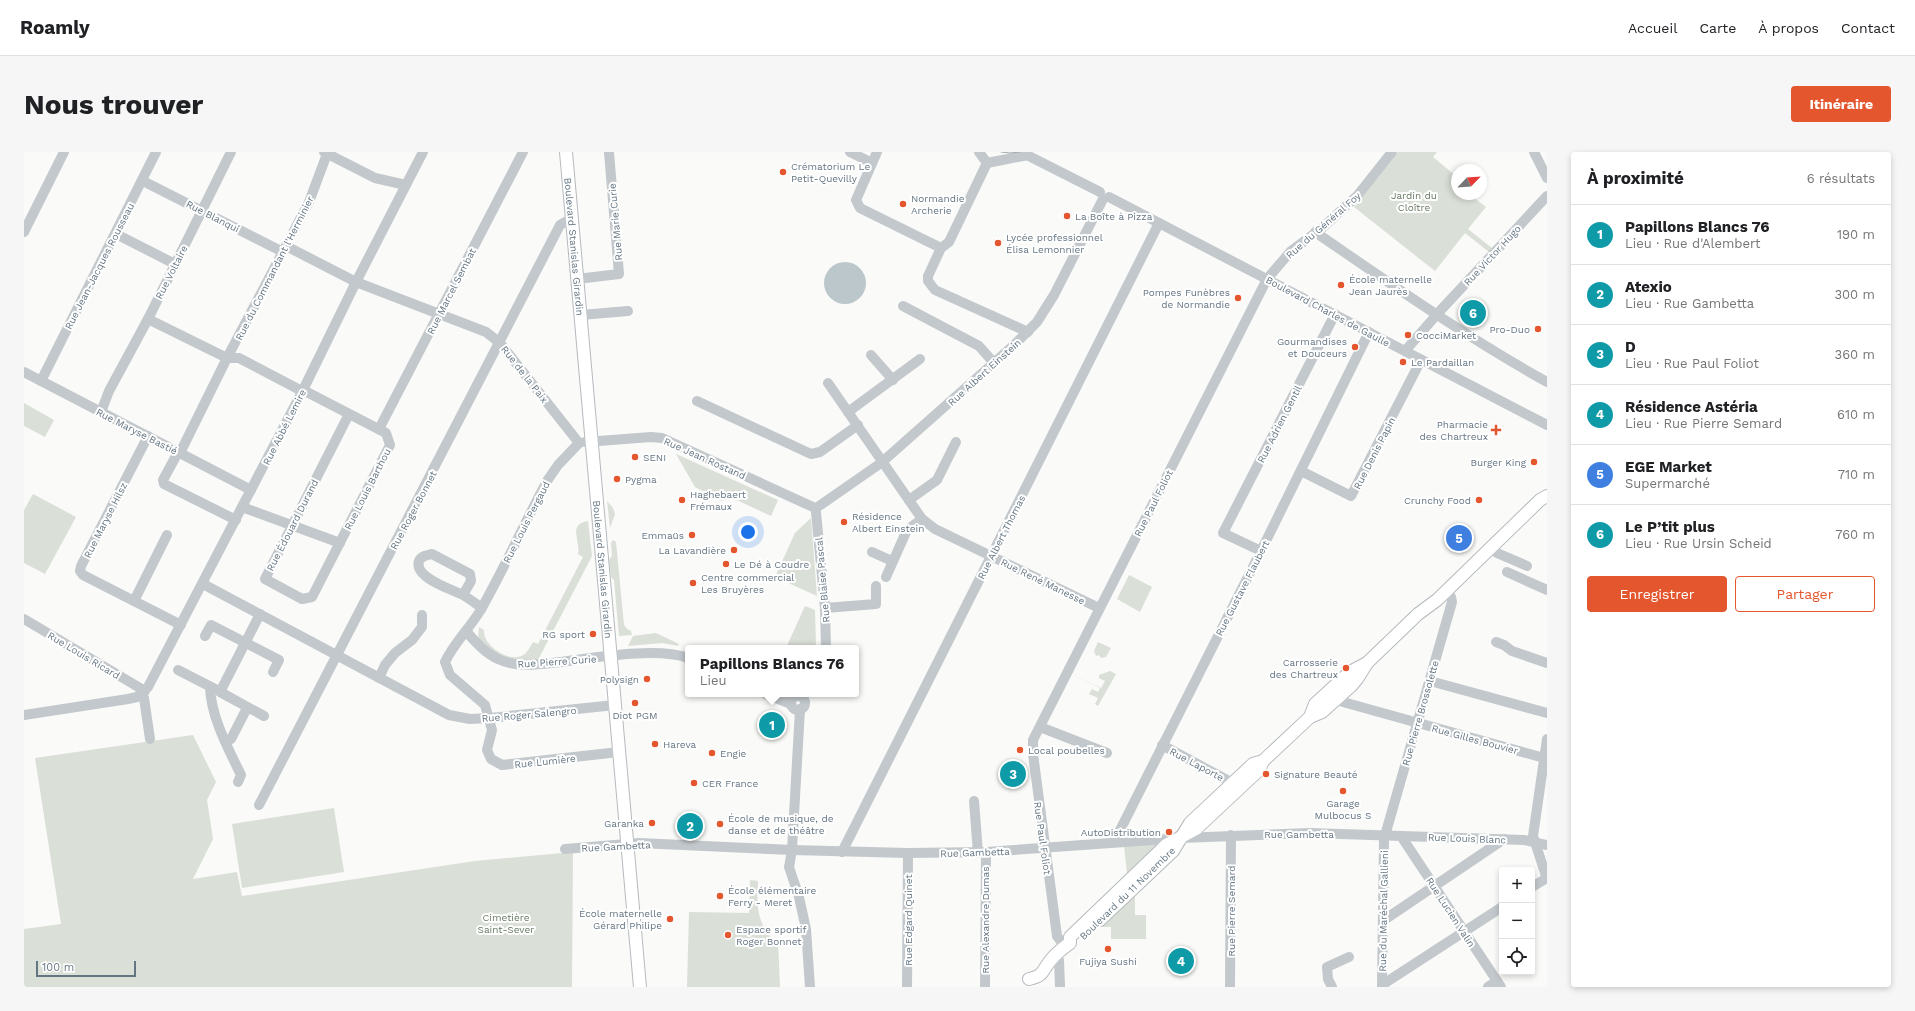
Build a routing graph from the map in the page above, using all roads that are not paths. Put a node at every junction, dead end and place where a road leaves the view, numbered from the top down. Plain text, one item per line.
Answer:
1 (64, 152) edge
2 (156, 152) edge
3 (231, 152) edge
4 (423, 152) edge
5 (523, 152) edge
6 (566, 152) edge
7 (609, 152) edge
8 (850, 152) edge
9 (877, 152) edge
10 (979, 152) edge
11 (1392, 152) edge
12 (1534, 152) edge
13 (326, 153) edge
14 (1024, 154) edge
15 (872, 163) junction
16 (987, 163) junction
17 (1547, 178) edge
18 (143, 181) junction
19 (406, 185) junction
20 (1104, 196) junction
21 (1547, 196) edge
22 (203, 211) junction
23 (572, 220) junction
24 (1159, 223) junction
25 (24, 232) edge
26 (1315, 232) junction
27 (116, 234) junction
28 (941, 248) junction
29 (284, 250) junction
30 (175, 264) junction
31 (577, 279) junction
32 (1267, 279) junction
33 (356, 282) junction
34 (902, 306) dead end
35 (628, 311) dead end
36 (439, 314) junction
37 (1335, 314) junction
38 (581, 315) junction
39 (1436, 315) junction
40 (148, 319) junction
41 (1028, 332) junction
42 (1369, 332) junction
43 (500, 343) junction
44 (1405, 351) junction
45 (871, 355) dead end
46 (227, 358) junction
47 (920, 359) dead end
48 (1421, 360) junction
49 (994, 363) junction
50 (24, 372) edge
51 (893, 380) junction
52 (41, 381) junction
53 (1547, 382) edge
54 (828, 383) dead end
55 (303, 390) junction
56 (697, 401) dead end
57 (97, 410) junction
58 (848, 412) junction
59 (349, 414) junction
60 (858, 425) junction
61 (1547, 425) edge
62 (379, 429) junction
63 (148, 436) junction
64 (592, 442) junction
65 (956, 442) dead end
66 (579, 443) junction
67 (180, 453) junction
68 (883, 461) junction
69 (1301, 471) junction
70 (1547, 486) edge
71 (251, 490) junction
72 (1544, 498) edge
73 (909, 500) junction
74 (242, 507) junction
75 (816, 508) junction
76 (922, 519) junction
77 (236, 520) junction
78 (292, 524) junction
79 (167, 535) dead end
80 (340, 543) junction
81 (1491, 546) junction
82 (1261, 551) junction
83 (872, 552) dead end
84 (991, 556) junction
85 (892, 561) junction
86 (1527, 566) dead end
87 (1465, 571) junction
88 (1507, 572) dead end
89 (886, 577) dead end
90 (203, 584) junction
91 (876, 586) dead end
92 (1547, 590) edge
93 (1446, 591) junction
94 (463, 595) junction
95 (134, 601) junction
96 (482, 608) junction
97 (825, 608) junction
98 (1099, 608) junction
99 (260, 614) junction
100 (1418, 614) junction
101 (422, 615) dead end
102 (24, 619) edge
103 (181, 625) junction
104 (466, 632) junction
105 (206, 636) dead end
106 (245, 642) junction
107 (1496, 642) dead end
108 (826, 645) edge
109 (337, 656) junction
110 (611, 657) junction
111 (685, 657) edge
112 (1367, 663) junction
113 (1547, 663) edge
114 (178, 670) dead end
115 (273, 672) dead end
116 (379, 678) junction
117 (1430, 681) junction
118 (210, 687) junction
119 (220, 692) junction
120 (141, 694) junction
121 (773, 697) edge
122 (806, 697) edge
123 (1338, 698) junction
124 (615, 706) junction
125 (795, 707) junction
126 (247, 708) junction
127 (1547, 713) edge
128 (24, 715) edge
129 (264, 716) dead end
130 (1310, 716) junction
131 (490, 718) junction
132 (1418, 724) junction
133 (1040, 727) junction
134 (150, 739) dead end
135 (1547, 739) edge
136 (225, 741) junction
137 (1162, 745) junction
138 (619, 752) junction
139 (1107, 753) dead end
140 (1544, 758) junction
141 (1263, 761) junction
142 (238, 782) dead end
143 (1231, 785) junction
144 (974, 801) dead end
145 (259, 806) dead end
146 (1231, 835) junction
147 (1386, 836) junction
148 (1401, 836) junction
149 (1181, 838) junction
150 (1504, 840) junction
151 (1114, 842) junction
152 (1535, 842) junction
153 (628, 844) junction
154 (1547, 845) edge
155 (1044, 848) junction
156 (564, 849) dead end
157 (792, 850) junction
158 (842, 852) junction
159 (982, 852) junction
160 (908, 853) junction
161 (1547, 878) edge
162 (1535, 885) edge
163 (1434, 887) junction
164 (1499, 909) edge
165 (1384, 920) junction
166 (1464, 932) junction
167 (1067, 944) junction
168 (1350, 957) dead end
169 (1052, 958) junction
170 (1025, 983) edge
171 (1495, 985) edge
172 (1382, 986) edge
173 (640, 987) edge
174 (810, 987) edge
175 (907, 987) edge
176 (985, 987) edge
177 (1060, 987) edge
178 (1230, 987) edge
179 (1332, 987) edge

1 - 25 street
2 - 18 street, Rue Jean-Jacques Rousseau
3 - 22 street, Rue Voltaire
4 - 19 street, Rue Abbé Lemire
5 - 36 street, Rue Marcel Sembat
6 - 23 main road, Boulevard Stanislas Girardin
7 - 31 street, Rue Marie Curie
8 - 15 street
9 - 15 street
10 - 16 street
11 - 26 street, Rue du Général Foy
12 - 17 street
13 - 19 street
13 - 29 street, Rue du Commandant l'Herminier
14 - 16 street
14 - 20 street, Boulevard Charles de Gaulle
15 - 28 street
16 - 28 street
18 - 22 street, Rue Blanqui
18 - 27 street, Rue Jean-Jacques Rousseau
19 - 33 street, Rue Abbé Lemire
20 - 24 street, Boulevard Charles de Gaulle
20 - 41 street, Rue Albert Einstein
21 - 39 street, Rue Victor Hugo
22 - 29 street, Rue Blanqui
22 - 30 street, Rue Voltaire
23 - 31 main road, Boulevard Stanislas Girardin
23 - 43 street, Rue Roger Bonnet
24 - 32 street, Boulevard Charles de Gaulle
24 - 84 street, Rue Albert Thomas
26 - 32 street, Rue du Général Foy
26 - 39 street
27 - 30 street
27 - 52 street, Rue Jean-Jacques Rousseau
28 - 41 street
29 - 33 street, Rue Blanqui
29 - 46 street, Rue du Commandant l'Herminier
30 - 40 street, Rue Voltaire
31 - 38 main road, Boulevard Stanislas Girardin
32 - 37 street, Boulevard Charles de Gaulle
32 - 98 street, Rue Paul Foliot
33 - 36 street, Rue de la Paix
33 - 55 street, Rue Abbé Lemire
34 - 49 street
35 - 38 street
36 - 43 street, Rue de la Paix
36 - 62 street, Rue Marcel Sembat
37 - 42 street, Boulevard Charles de Gaulle
37 - 82 street, Rue Adrien Gentil
38 - 64 main road, Boulevard Stanislas Girardin
39 - 44 street, Rue Victor Hugo
39 - 53 street
40 - 46 street, Rue Louis Barthou
40 - 57 street, Rue Voltaire
41 - 49 street, Rue Albert Einstein
42 - 44 street, Boulevard Charles de Gaulle
42 - 69 street, Rue Gustave Flaubert
43 - 66 street, Rue de la Paix
43 - 109 street, Rue Roger Bonnet
44 - 48 street, Boulevard Charles de Gaulle
45 - 51 street
46 - 55 street, Rue Louis Barthou
46 - 67 street, Rue du Commandant l'Herminier
47 - 51 street
48 - 61 street, Boulevard Charles de Gaulle
48 - 69 street, Rue Denis Papin
49 - 68 street, Rue Albert Einstein
50 - 52 street, Rue Maryse Bastié
51 - 58 street
52 - 57 street, Rue Maryse Bastié
54 - 58 street, Rue René Manesse
55 - 59 street, Rue Louis Barthou
55 - 71 street, Rue Abbé Lemire
56 - 60 street
57 - 63 street, Rue Maryse Bastié
58 - 60 street, Rue René Manesse
59 - 62 street, Rue Louis Barthou
59 - 78 street, Rue Édouard Durand
60 - 68 street, Rue René Manesse
62 - 80 street, Rue Louis Barthou
63 - 67 street, Rue Maryse Bastié
63 - 95 street, Rue Maryse Hilsz
64 - 66 street
64 - 75 street, Rue Jean Rostand
64 - 110 main road, Boulevard Stanislas Girardin
65 - 73 street
66 - 96 street, Rue Louis Pergaud
67 - 71 street, Rue Maryse Bastié
67 - 77 street, Rue du Commandant l'Herminier
68 - 73 street, Rue René Manesse
68 - 75 street, Rue Albert Einstein
69 - 82 street, Rue Gustave Flaubert
70 - 72 main road, Boulevard du 11 Novembre
71 - 74 street, Rue Abbé Lemire
72 - 81 main road, Boulevard du 11 Novembre
73 - 76 street, Rue René Manesse
74 - 77 street, Rue Abbé Lemire
74 - 78 street
75 - 97 street, Rue Blaise Pascal
76 - 84 street, Rue René Manesse
76 - 85 street
77 - 90 street, Rue Abbé Lemire
78 - 80 street
78 - 80 street, Rue Édouard Durand
79 - 95 street
81 - 86 street
81 - 87 main road, Boulevard du 11 Novembre
82 - 137 street, Rue Gustave Flaubert
83 - 85 street
84 - 98 street, Rue René Manesse
84 - 158 street, Rue Albert Thomas
85 - 89 street
87 - 93 main road, Boulevard du 11 Novembre
87 - 100 main road, Boulevard du 11 Novembre
88 - 92 street
90 - 99 street, Rue Roger Salengro
90 - 103 street, Rue Abbé Lemire
91 - 97 street
93 - 100 main road, Boulevard du 11 Novembre
93 - 117 street, Rue Pierre Brossolette
94 - 94 street
94 - 96 street
95 - 103 street, Rue Maryse Hilsz
96 - 104 street, Rue Louis Pergaud
97 - 108 street, Rue Blaise Pascal
98 - 133 street, Rue Paul Foliot
99 - 106 street
99 - 109 street, Rue Roger Salengro
100 - 112 main road, Boulevard du 11 Novembre
101 - 116 street
102 - 120 street, Rue Louis Ricard
103 - 120 street, Rue Abbé Lemire
104 - 110 street, Rue Pierre Curie
104 - 131 street, Rue Louis Pergaud
105 - 106 street
106 - 115 street
106 - 119 street
107 - 113 street
109 - 116 street, Rue Roger Salengro
109 - 145 street, Rue Roger Bonnet
110 - 111 street, Rue Pierre Curie
110 - 124 main road, Boulevard Stanislas Girardin
112 - 123 main road, Boulevard du 11 Novembre
112 - 130 main road, Boulevard du 11 Novembre
114 - 118 street
116 - 131 street, Rue Roger Salengro
117 - 127 street
117 - 132 street, Rue Pierre Brossolette
118 - 119 street
118 - 136 street
119 - 126 street
120 - 128 street
120 - 134 street
121 - 125 street
122 - 125 street
123 - 130 main road, Boulevard du 11 Novembre
123 - 132 street, Rue Gilles Bouvier
124 - 131 street, Rue Roger Salengro
124 - 138 main road, Boulevard Stanislas Girardin
125 - 157 street
126 - 129 street
126 - 136 street
130 - 141 main road, Boulevard du 11 Novembre
131 - 138 street, Rue Lumière
132 - 140 street, Rue Gilles Bouvier
132 - 147 street, Rue Pierre Brossolette
133 - 139 street
133 - 155 street, Rue Paul Foliot
135 - 140 street
136 - 142 street
137 - 143 street, Rue Laporte
137 - 151 street, Rue Gustave Flaubert
138 - 153 main road, Boulevard Stanislas Girardin
140 - 152 street
141 - 143 main road, Boulevard du 11 Novembre
141 - 149 main road, Boulevard du 11 Novembre
143 - 149 main road, Boulevard du 11 Novembre
144 - 159 street, Rue Alexandre Dumas
146 - 147 street, Rue Gambetta
146 - 149 street, Rue Gambetta
146 - 178 street, Rue Pierre Semard
147 - 148 street, Rue Louis Blanc
147 - 165 street, Rue du Maréchal Gallieni
148 - 150 street, Rue Louis Blanc
148 - 163 street, Rue Lucien Valin
149 - 151 street, Rue Gambetta
149 - 167 main road, Boulevard du 11 Novembre
149 - 167 main road, Boulevard du 11 Novembre
150 - 152 street, Rue Louis Blanc
150 - 163 street
151 - 155 street, Rue Gambetta
152 - 154 street, Rue Louis Blanc
152 - 161 street
153 - 156 street, Rue Gambetta
153 - 157 street, Rue Gambetta
153 - 173 main road, Boulevard Stanislas Girardin
155 - 159 street, Rue Gambetta
155 - 167 street, Rue Paul Foliot
157 - 158 street, Rue Gambetta
157 - 174 street
158 - 160 street, Rue Gambetta
159 - 160 street, Rue Gambetta
159 - 176 street, Rue Alexandre Dumas
160 - 175 street, Rue Edgard Quinet
161 - 162 street
163 - 165 street
163 - 166 street, Rue Lucien Valin
164 - 166 street
165 - 172 street, Rue du Maréchal Gallieni
166 - 171 street, Rue Lucien Valin
166 - 172 street
167 - 169 main road, Boulevard du 11 Novembre
168 - 179 street
169 - 170 main road, Boulevard du 11 Novembre
169 - 177 street

